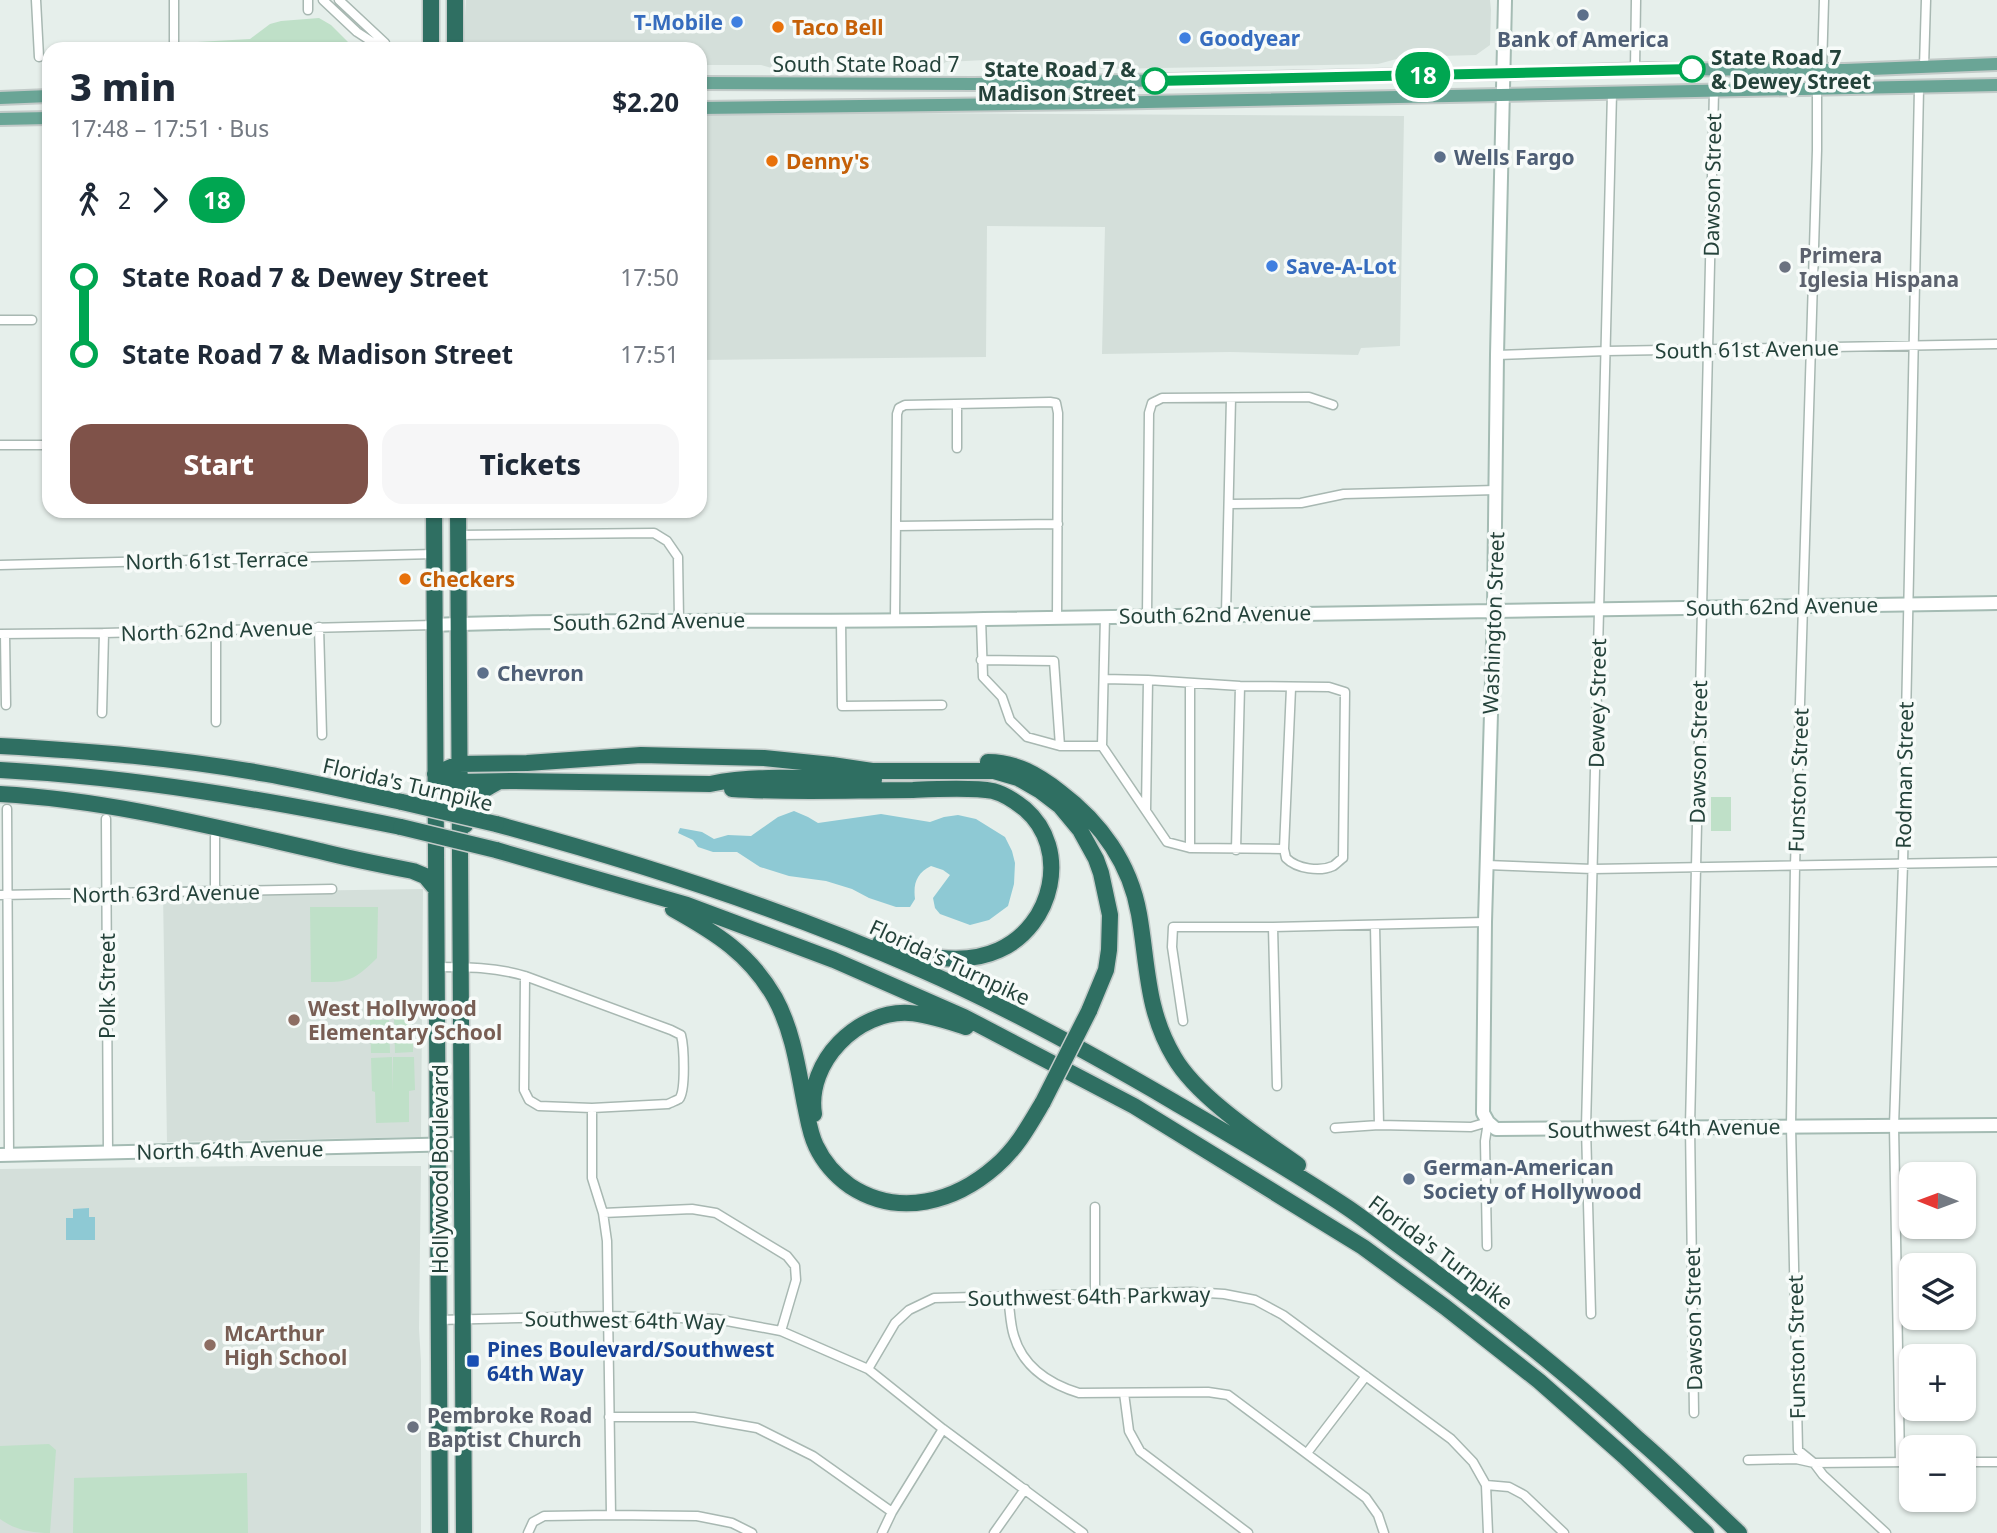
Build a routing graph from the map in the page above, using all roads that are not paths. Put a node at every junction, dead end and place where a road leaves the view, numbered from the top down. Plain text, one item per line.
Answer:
1 (36, 0) edge
2 (174, 0) edge
3 (308, 0) edge
4 (323, 0) edge
5 (338, 0) edge
6 (431, 0) edge
7 (455, 0) edge
8 (1504, 0) edge
9 (1636, 0) edge
10 (1824, 0) edge
11 (1926, 0) edge
12 (308, 10) dead end
13 (174, 42) edge
14 (372, 42) edge
15 (377, 42) edge
16 (432, 42) edge
17 (455, 42) edge
18 (39, 57) dead end
19 (1997, 64) edge
20 (1924, 67) junction
21 (1635, 69) junction
22 (1822, 69) junction
23 (1845, 70) junction
24 (1503, 73) junction
25 (1239, 79) junction
26 (707, 83) edge
27 (1997, 85) edge
28 (1919, 88) junction
29 (1817, 89) junction
30 (1785, 90) junction
31 (1714, 91) junction
32 (1612, 93) junction
33 (1503, 94) junction
34 (42, 96) edge
35 (0, 98) edge
36 (1199, 100) junction
37 (1218, 100) junction
38 (707, 108) edge
39 (42, 118) edge
40 (0, 120) edge
41 (0, 320) edge
42 (32, 320) dead end
43 (1997, 344) edge
44 (1913, 346) junction
45 (1811, 349) junction
46 (1708, 350) junction
47 (1606, 351) junction
48 (1497, 355) junction
49 (1231, 398) junction
50 (957, 404) junction
51 (1333, 405) dead end
52 (0, 445) edge
53 (42, 445) edge
54 (957, 449) dead end
55 (1496, 490) junction
56 (1230, 504) junction
57 (433, 518) edge
58 (458, 518) edge
59 (1058, 524) junction
60 (896, 526) junction
61 (458, 535) junction
62 (434, 554) junction
63 (0, 565) edge
64 (1997, 603) edge
65 (1907, 604) junction
66 (1803, 606) junction
67 (1702, 607) junction
68 (1494, 609) junction
69 (1599, 609) junction
70 (1226, 614) junction
71 (1105, 616) junction
72 (1147, 616) junction
73 (1057, 617) junction
74 (981, 619) junction
75 (679, 620) junction
76 (841, 620) junction
77 (895, 620) junction
78 (458, 624) junction
79 (434, 625) junction
80 (319, 627) junction
81 (216, 631) junction
82 (104, 633) junction
83 (2, 634) edge
84 (981, 660) junction
85 (1104, 679) junction
86 (1148, 680) junction
87 (1190, 683) junction
88 (1240, 686) junction
89 (1291, 688) junction
90 (6, 705) dead end
91 (942, 705) dead end
92 (102, 713) dead end
93 (216, 722) dead end
94 (322, 735) dead end
95 (0, 746) edge
96 (1060, 746) junction
97 (1102, 746) junction
98 (458, 764) junction
99 (832, 765) junction
100 (0, 770) edge
101 (435, 774) junction
102 (501, 781) junction
103 (458, 782) junction
104 (710, 784) junction
105 (0, 794) edge
106 (7, 809) dead end
107 (1146, 811) junction
108 (106, 818) dead end
109 (215, 837) dead end
110 (1190, 848) junction
111 (1284, 849) junction
112 (1236, 850) junction
113 (459, 851) junction
114 (1997, 862) edge
115 (1903, 864) junction
116 (1488, 865) junction
117 (1795, 866) junction
118 (1695, 867) junction
119 (1593, 869) junction
120 (435, 888) junction
121 (332, 889) dead end
122 (640, 891) junction
123 (215, 892) junction
124 (106, 894) junction
125 (4, 895) edge
126 (771, 910) junction
127 (1485, 922) junction
128 (1375, 925) junction
129 (1273, 927) junction
130 (436, 967) junction
131 (460, 967) junction
132 (525, 975) junction
133 (1085, 1008) junction
134 (1183, 1021) dead end
135 (1012, 1041) junction
136 (1277, 1086) dead end
137 (1039, 1098) junction
138 (592, 1108) junction
139 (1488, 1122) junction
140 (1379, 1125) junction
141 (1997, 1125) edge
142 (1690, 1126) junction
143 (1791, 1126) junction
144 (1894, 1126) junction
145 (1335, 1128) dead end
146 (1586, 1128) junction
147 (460, 1144) junction
148 (438, 1145) junction
149 (108, 1153) junction
150 (5, 1155) edge
151 (1095, 1207) dead end
152 (1350, 1209) junction
153 (603, 1213) junction
154 (1487, 1246) dead end
155 (1095, 1294) junction
156 (1008, 1297) junction
157 (1591, 1314) dead end
158 (608, 1316) junction
159 (438, 1320) junction
160 (462, 1320) junction
161 (781, 1331) junction
162 (868, 1369) junction
163 (1366, 1376) junction
164 (1124, 1393) junction
165 (1694, 1413) dead end
166 (609, 1418) junction
167 (943, 1429) junction
168 (1900, 1435) edge
169 (1307, 1453) junction
170 (1748, 1460) dead end
171 (1899, 1462) edge
172 (1976, 1462) edge
173 (1997, 1462) edge
174 (1814, 1463) junction
175 (1486, 1485) junction
176 (1025, 1489) junction
177 (892, 1512) junction
178 (611, 1515) junction
179 (440, 1533) edge
180 (464, 1533) edge
181 (528, 1533) edge
182 (752, 1533) edge
183 (882, 1533) edge
184 (993, 1533) edge
185 (1083, 1533) edge
186 (1248, 1533) edge
187 (1384, 1533) edge
188 (1488, 1533) edge
189 (1564, 1533) edge
190 (1706, 1533) edge
191 (1740, 1533) edge
192 (1885, 1533) edge

1 - 18 street
2 - 13 street
3 - 12 street
4 - 14 street
5 - 15 street
6 - 16 highway
7 - 17 highway
8 - 24 street, Washington Street
9 - 21 street
10 - 22 street
11 - 20 street
19 - 20 main road, South State Road 7
20 - 23 main road, South State Road 7
21 - 22 main road, South State Road 7
21 - 24 main road, South State Road 7
22 - 23 main road, South State Road 7
22 - 30 main road
23 - 29 main road
24 - 25 main road, South State Road 7
24 - 33 street, Washington Street
25 - 26 main road, South State Road 7
25 - 36 main road
25 - 37 main road
27 - 28 main road, South State Road 7
28 - 29 main road, South State Road 7
28 - 44 street, Rodman Street
29 - 30 main road, South State Road 7
29 - 45 street, Funston Street
30 - 31 main road, South State Road 7
31 - 32 main road, South State Road 7
31 - 46 street, Dawson Street
32 - 33 main road, South State Road 7
32 - 47 street, Dewey Street
33 - 37 main road, South State Road 7
33 - 48 street, Washington Street
34 - 35 main road
36 - 37 main road, South State Road 7
36 - 38 main road, South State Road 7
39 - 40 main road
41 - 42 street
43 - 44 street, South 61st Avenue
44 - 45 street, South 61st Avenue
44 - 65 street, Rodman Street
45 - 46 street, South 61st Avenue
45 - 66 street, Funston Street
46 - 47 street, South 61st Avenue
46 - 67 street, Dawson Street
47 - 48 street, South 61st Avenue
47 - 69 street, Dewey Street
48 - 55 street, Washington Street
49 - 51 street
49 - 56 street
49 - 72 street
50 - 54 street
50 - 59 street
50 - 60 street
52 - 53 street
55 - 56 street
55 - 68 street, Washington Street
56 - 70 street
57 - 62 highway, Hollywood Boulevard
58 - 61 highway, Hollywood Boulevard
59 - 60 street
59 - 73 street
60 - 77 street
61 - 75 street
61 - 78 highway, Hollywood Boulevard
62 - 63 street, North 61st Terrace
62 - 79 highway, Hollywood Boulevard
64 - 65 street, South 62nd Avenue
65 - 66 street, South 62nd Avenue
65 - 115 street, Rodman Street
66 - 67 street, South 62nd Avenue
66 - 117 street, Funston Street
67 - 69 street, South 62nd Avenue
67 - 118 street, Dawson Street
68 - 69 street, South 62nd Avenue
68 - 70 street, South 62nd Avenue
68 - 116 street, Washington Street
69 - 119 street, Dewey Street
70 - 72 street, South 62nd Avenue
71 - 72 street, South 62nd Avenue
71 - 73 street, South 62nd Avenue
71 - 85 street
73 - 74 street, South 62nd Avenue
74 - 77 street, South 62nd Avenue
74 - 84 street
75 - 76 street, South 62nd Avenue
75 - 78 street, South 62nd Avenue
76 - 77 street, South 62nd Avenue
76 - 91 street
78 - 79 street, South 62nd Avenue
78 - 98 highway, Hollywood Boulevard
79 - 80 street, North 62nd Avenue
79 - 101 highway, Hollywood Boulevard
80 - 81 street, North 62nd Avenue
80 - 94 street
81 - 82 street, North 62nd Avenue
81 - 93 street
82 - 83 street, North 62nd Avenue
82 - 92 street
83 - 90 street
84 - 96 street
84 - 96 street
85 - 86 street
85 - 97 street
86 - 87 street
86 - 107 street
87 - 88 street
87 - 110 street
88 - 89 street
88 - 112 street
89 - 111 street
89 - 111 street
95 - 126 highway, Florida's Turnpike, bridge
96 - 97 street
97 - 107 street
98 - 99 highway
98 - 101 highway
98 - 103 highway, Hollywood Boulevard
99 - 133 highway
99 - 152 highway
100 - 122 highway, Florida's Turnpike, bridge
101 - 103 highway
101 - 120 highway, Hollywood Boulevard
102 - 103 highway
102 - 104 highway
102 - 113 highway
103 - 113 highway, Hollywood Boulevard
104 - 126 highway
104 - 133 highway
105 - 120 highway
106 - 125 street
107 - 110 street
108 - 124 street, Polk Street
109 - 123 street
110 - 112 street
111 - 112 street
113 - 131 highway, Hollywood Boulevard
114 - 115 street
115 - 117 street
115 - 144 street, Rodman Street
116 - 119 street
116 - 127 street, Washington Street
117 - 118 street
117 - 143 street, Funston Street
118 - 119 street
118 - 142 street, Dawson Street
119 - 146 street, Dewey Street
120 - 130 highway, Hollywood Boulevard
121 - 123 street, North 63rd Avenue
122 - 135 highway, Florida's Turnpike
122 - 137 highway
123 - 124 street, North 63rd Avenue
124 - 125 street, North 63rd Avenue
124 - 149 street, Polk Street
125 - 150 street
126 - 152 highway, Florida's Turnpike
127 - 128 street
127 - 139 street, Washington Street
128 - 129 street
128 - 140 street
129 - 134 street
129 - 136 street
130 - 131 street
130 - 148 highway, Hollywood Boulevard
131 - 132 street
131 - 147 highway, Hollywood Boulevard
132 - 138 street
132 - 138 street
133 - 137 highway
135 - 137 highway
135 - 190 highway, Florida's Turnpike
138 - 153 street
139 - 140 street, Southwest 64th Avenue
139 - 146 street, Southwest 64th Avenue
139 - 154 street, Washington Street
140 - 145 street, Southwest 64th Avenue
141 - 144 street, Southwest 64th Avenue
142 - 143 street, Southwest 64th Avenue
142 - 146 street, Southwest 64th Avenue
142 - 165 street, Dawson Street
143 - 144 street, Southwest 64th Avenue
143 - 174 street, Funston Street
144 - 168 street, Rodman Street
146 - 157 street, Dewey Street
147 - 148 street, North 64th Avenue
147 - 160 highway, Hollywood Boulevard
148 - 149 street, North 64th Avenue
148 - 159 highway, Hollywood Boulevard
149 - 150 street, North 64th Avenue
151 - 155 street
152 - 191 highway, Florida's Turnpike
153 - 158 street
153 - 161 street
155 - 156 street, Southwest 64th Parkway
155 - 163 street, Southwest 64th Parkway
156 - 162 street, Southwest 64th Parkway
156 - 164 street
158 - 160 street, Southwest 64th Way
158 - 161 street, Southwest 64th Way
158 - 166 street
159 - 160 street, Southwest 64th Way
159 - 179 highway, Hollywood Boulevard
160 - 180 highway, Hollywood Boulevard
161 - 162 street, Southwest 64th Way
162 - 167 street, Southwest 64th Way
163 - 169 street
163 - 175 street, Southwest 64th Parkway
164 - 169 street
164 - 186 street
166 - 177 street
166 - 178 street
167 - 176 street, Southwest 64th Way
167 - 177 street
169 - 187 street
170 - 174 street
171 - 174 street
172 - 173 street
174 - 192 street, Funston Street
175 - 188 street
175 - 189 street
176 - 184 street
176 - 185 street, Southwest 64th Way
177 - 183 street
178 - 181 street
178 - 182 street

